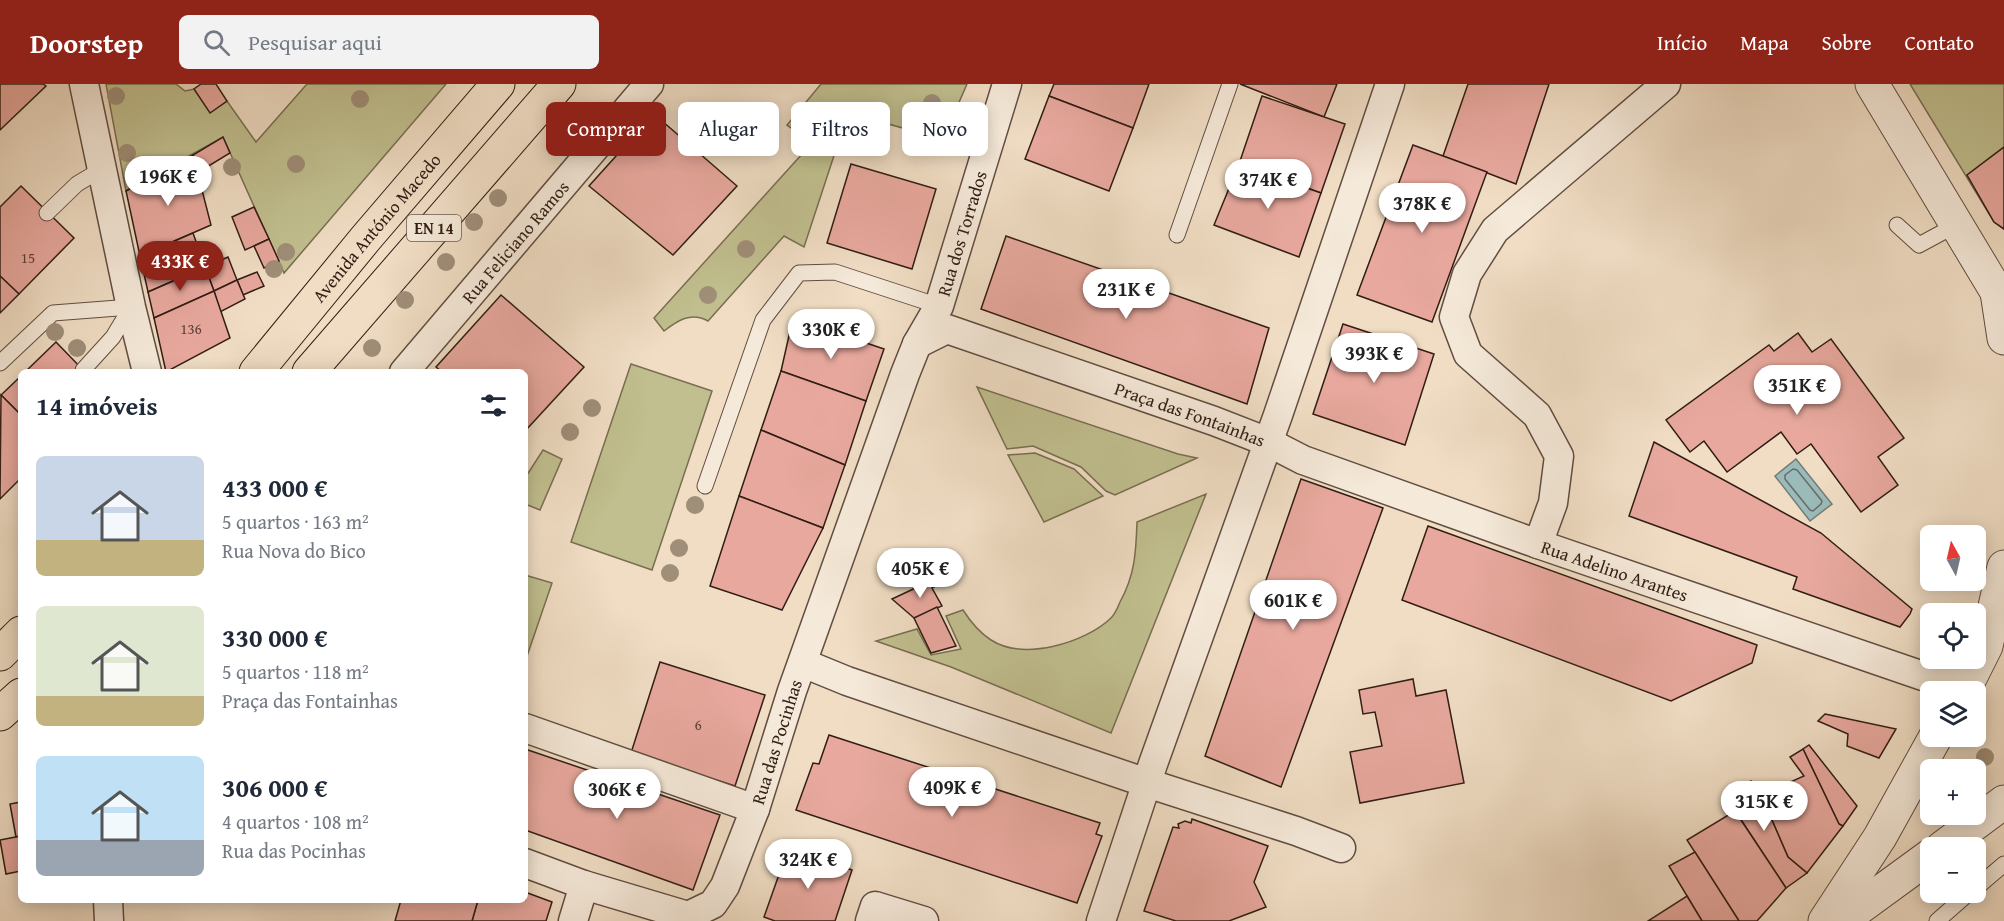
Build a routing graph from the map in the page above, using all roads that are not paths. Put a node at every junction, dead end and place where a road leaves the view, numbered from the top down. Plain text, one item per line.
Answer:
1 (84, 84) edge
2 (498, 84) edge
3 (559, 84) edge
4 (649, 84) edge
5 (1007, 84) edge
6 (1230, 84) edge
7 (1390, 84) edge
8 (1666, 84) edge
9 (1872, 84) edge
10 (102, 169) junction
11 (47, 213) dead end
12 (1898, 225) dead end
13 (1956, 225) junction
14 (1177, 235) dead end
15 (2002, 303) edge
16 (130, 306) junction
17 (939, 306) junction
18 (2004, 338) edge
19 (917, 344) junction
20 (0, 363) edge
21 (83, 369) edge
22 (146, 369) edge
23 (258, 369) edge
24 (312, 369) edge
25 (407, 369) edge
26 (1268, 442) junction
27 (705, 486) dead end
28 (1538, 544) junction
29 (2004, 567) edge
30 (18, 636) edge
31 (1995, 636) edge
32 (0, 654) edge
33 (803, 663) junction
34 (1939, 681) edge
35 (1970, 681) edge
36 (18, 698) edge
37 (0, 714) edge
38 (528, 729) edge
39 (1930, 747) edge
40 (1147, 783) junction
41 (2004, 802) edge
42 (755, 809) junction
43 (1957, 837) edge
44 (1341, 848) dead end
45 (1920, 863) edge
46 (528, 864) edge
47 (2004, 864) edge
48 (1986, 879) edge
49 (584, 885) junction
50 (108, 903) edge
51 (1957, 903) edge
52 (109, 921) edge
53 (573, 921) edge
54 (870, 921) edge
55 (924, 921) edge
56 (1101, 921) edge
57 (1825, 921) edge
58 (1841, 921) edge
59 (1937, 921) edge

1 - 10 street
2 - 23 highway, Avenida António Macedo / EN 14
3 - 24 highway, EN 14
4 - 25 street, Rua Feliciano Ramos
5 - 17 street, Rua dos Torrados
6 - 14 lane
7 - 26 street
8 - 28 street
9 - 13 street
10 - 11 lane
10 - 16 street
12 - 13 lane
13 - 15 street
15 - 18 street
16 - 20 lane
16 - 21 lane
16 - 22 street
17 - 19 street, Rua dos Torrados
17 - 27 lane
19 - 26 street, Praça das Fontainhas
19 - 33 street
26 - 28 street, Rua Adelino Arantes
26 - 40 street, Praça das Fontainhas
28 - 34 street, Rua Adelino Arantes
29 - 31 street
30 - 32 highway
31 - 35 street
33 - 40 street
33 - 42 street, Rua das Pocinhas
36 - 37 highway
38 - 42 street
39 - 57 street
40 - 44 street
40 - 56 street, Praça das Fontainhas
41 - 43 street
42 - 49 street, Rua das Pocinhas
45 - 58 street
46 - 49 street, Rua das Pocinhas
47 - 48 lane
49 - 53 street
50 - 52 street
51 - 59 lane
54 - 55 street

